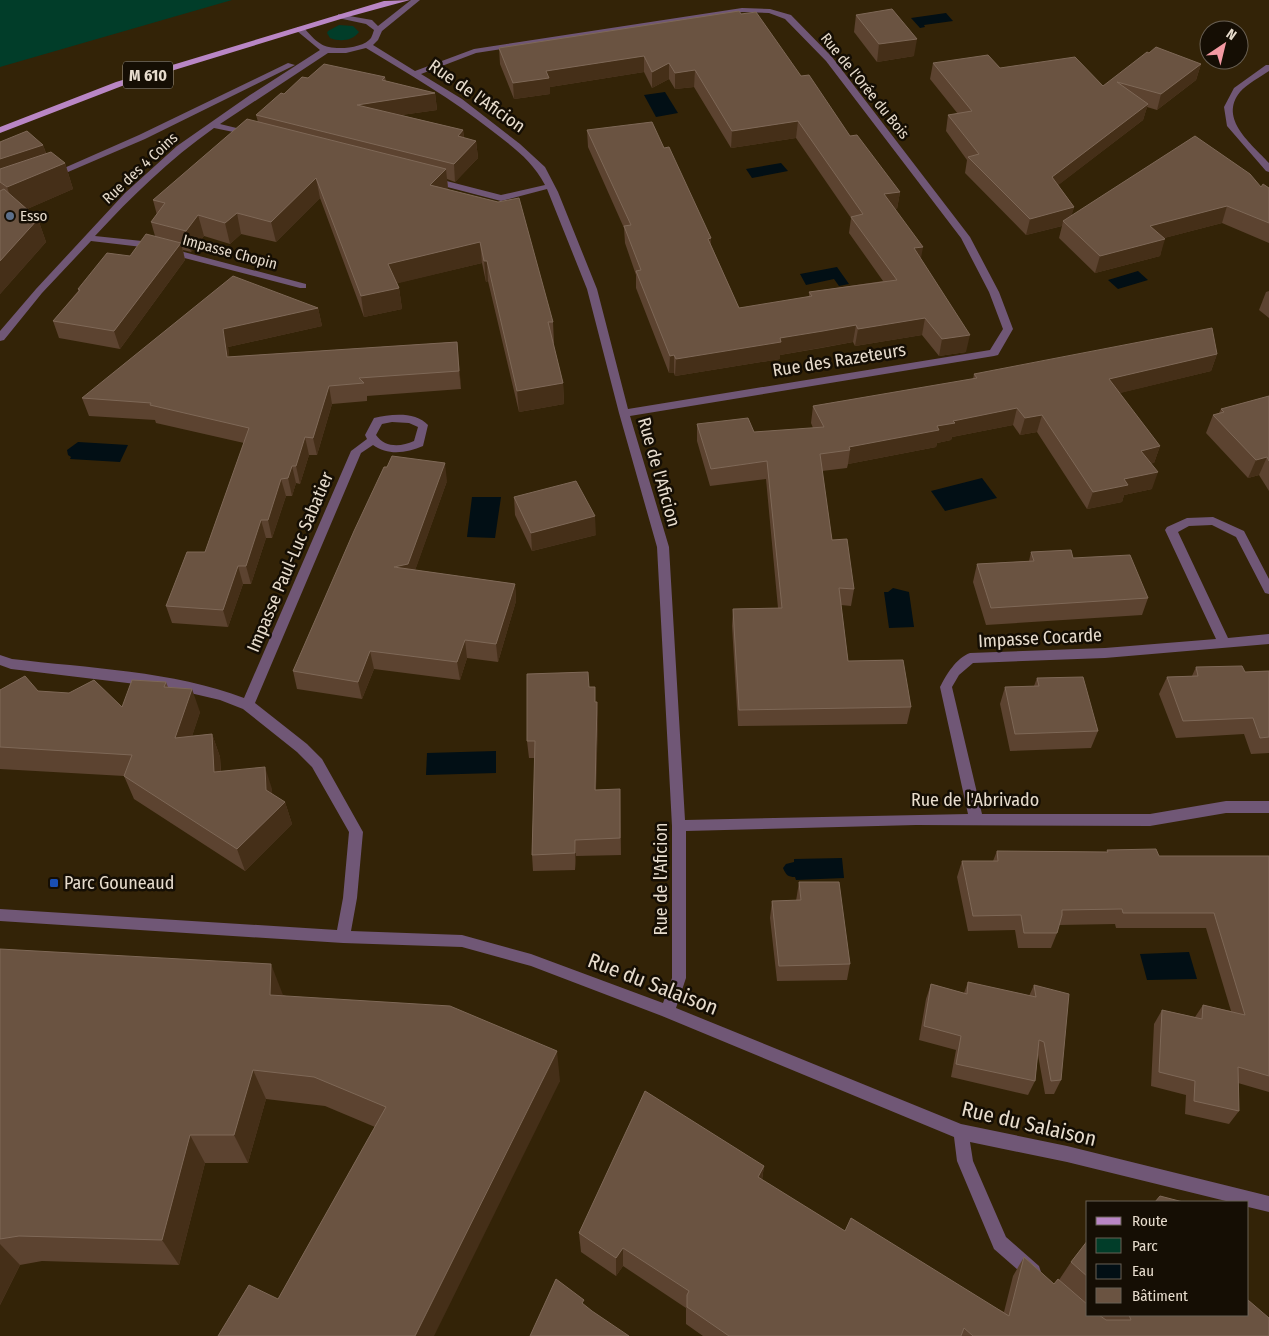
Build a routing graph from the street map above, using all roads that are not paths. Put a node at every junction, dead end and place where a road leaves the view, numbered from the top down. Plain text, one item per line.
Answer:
1 (406, 0) edge
2 (416, 0) edge
3 (390, 2) edge
4 (341, 16) junction
5 (300, 29) junction
6 (378, 30) junction
7 (367, 45) junction
8 (326, 50) junction
9 (1269, 67) edge
10 (415, 74) junction
11 (213, 125) junction
12 (0, 130) edge
13 (258, 136) edge
14 (1269, 169) edge
15 (417, 176) edge
16 (45, 178) edge
17 (550, 186) junction
18 (90, 238) junction
19 (303, 286) dead end
20 (994, 292) joint
21 (0, 338) edge
22 (624, 413) junction
23 (372, 440) junction
24 (1269, 590) edge
25 (1269, 639) edge
26 (1224, 642) junction
27 (0, 660) edge
28 (248, 705) junction
29 (1269, 807) edge
30 (976, 819) junction
31 (679, 826) junction
32 (0, 915) edge
33 (343, 937) junction
34 (667, 1011) junction
35 (961, 1132) junction
36 (1269, 1204) edge
37 (1043, 1280) edge

1 - 3 main road, M 610
2 - 6 street
3 - 4 main road, M 610
4 - 5 main road, M 610
4 - 6 street
5 - 8 street
5 - 12 main road, M 610
6 - 7 street
7 - 8 street
7 - 10 street, Rue de l'Aficion
8 - 11 street, Rue des 4 Coins
8 - 16 street
9 - 14 street
10 - 17 street, Rue de l'Aficion
10 - 20 street, Rue de l'Orée du Bois
11 - 13 street
11 - 18 street, Rue des 4 Coins
15 - 17 street
17 - 22 street, Rue de l'Aficion
18 - 19 street, Impasse Chopin
18 - 21 street, Rue des 4 Coins
20 - 22 street, Rue des Razeteurs
22 - 31 street, Rue de l'Aficion
23 - 23 street, Impasse Paul-Luc Sabatier
23 - 28 street, Impasse Paul-Luc Sabatier
24 - 26 street
25 - 26 street, Impasse Cocarde
26 - 30 street, Impasse Cocarde
27 - 28 street
28 - 33 street
29 - 30 street, Rue de l'Abrivado
30 - 31 street, Rue de l'Abrivado
31 - 34 street, Rue de l'Aficion
32 - 33 street, Rue du Salaison
33 - 34 street, Rue du Salaison
34 - 35 street, Rue du Salaison
35 - 36 street, Rue du Salaison
35 - 37 street

